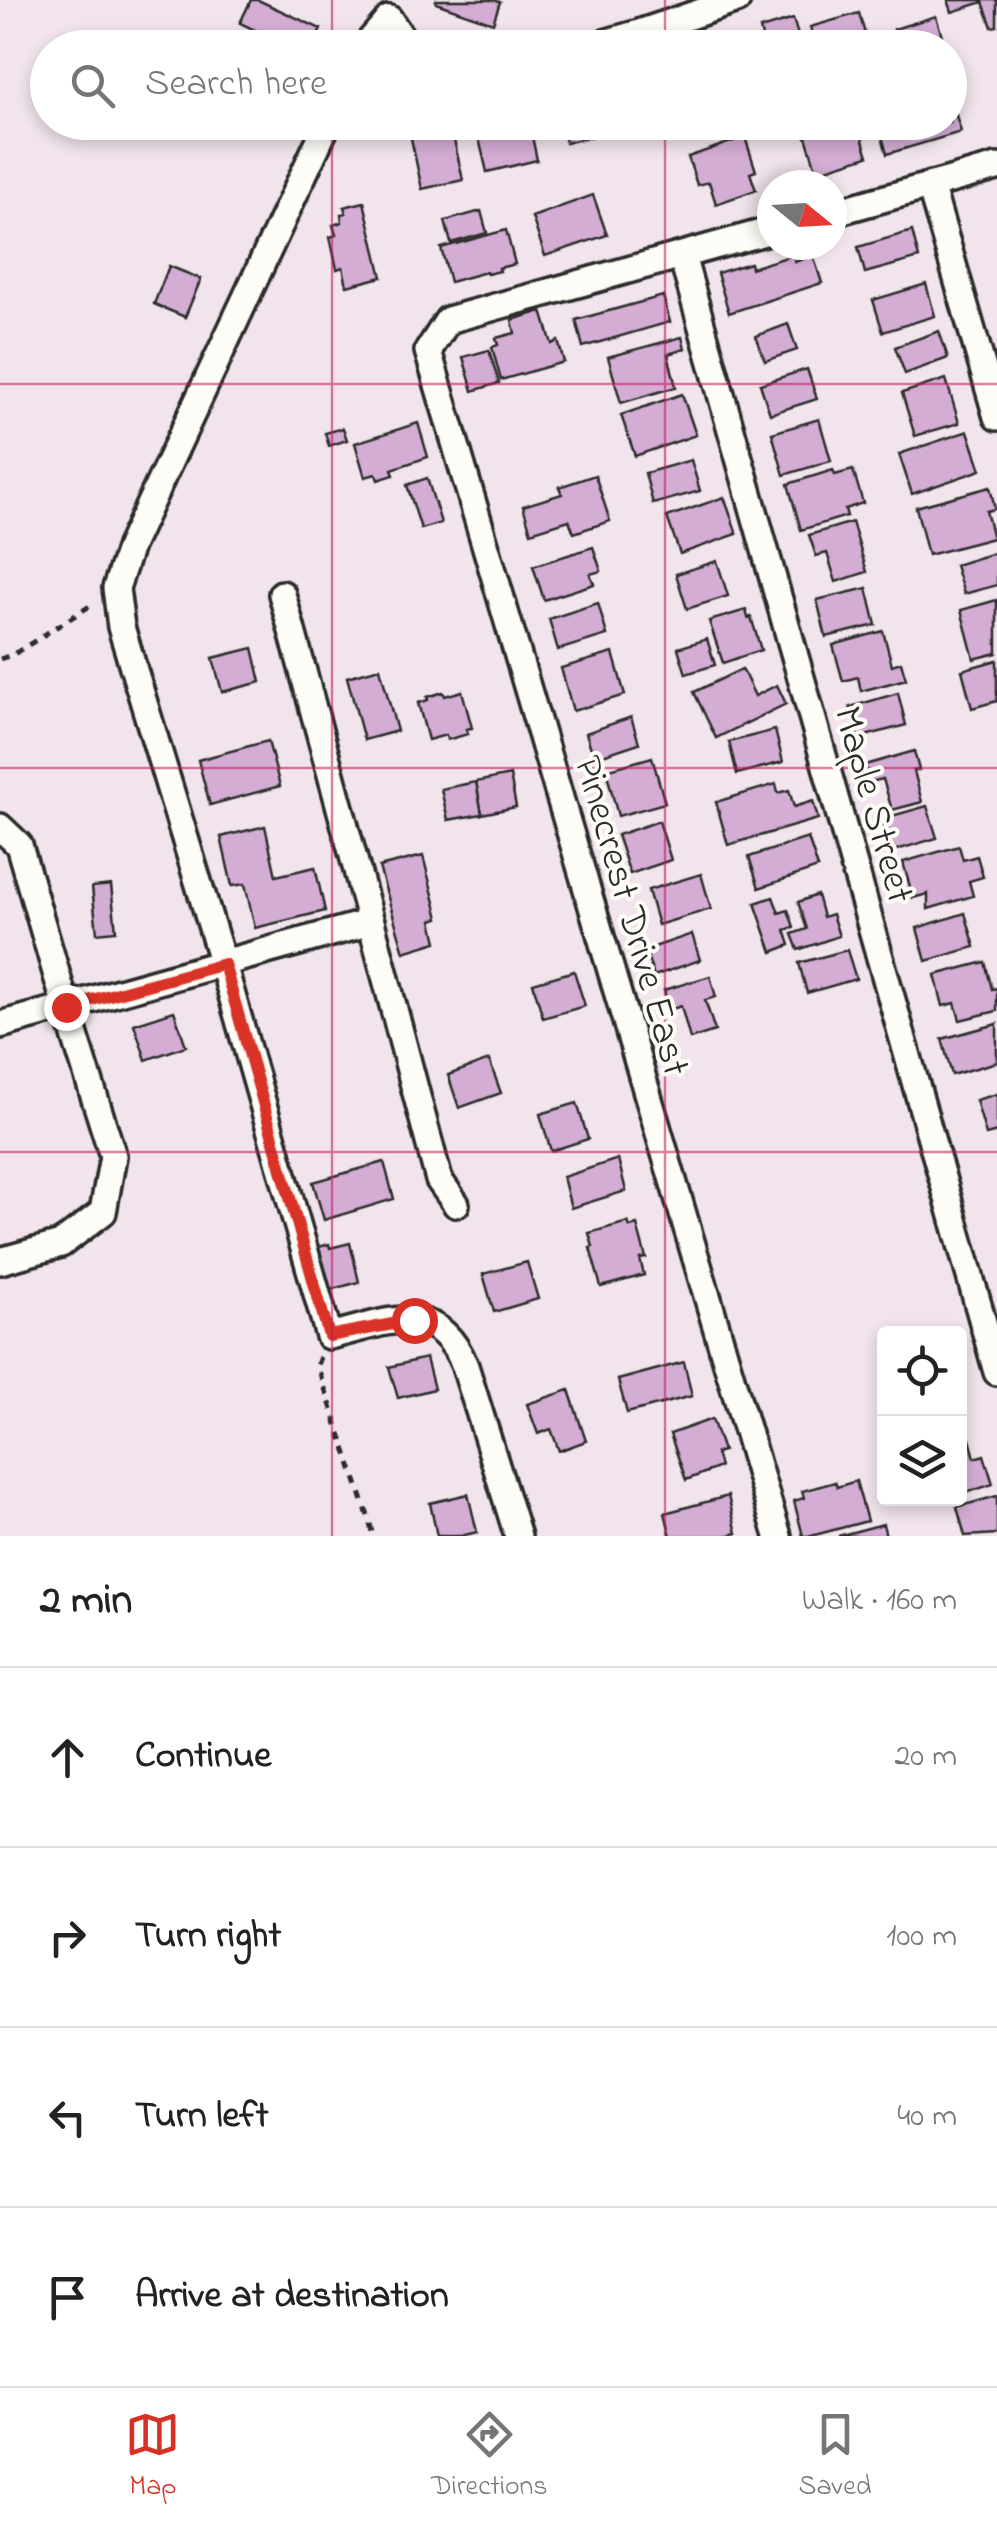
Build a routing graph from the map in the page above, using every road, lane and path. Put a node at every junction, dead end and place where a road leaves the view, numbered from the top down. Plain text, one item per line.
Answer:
1 (737, 0) edge
2 (648, 30) edge
3 (320, 140) edge
4 (997, 167) edge
5 (930, 185) junction
6 (847, 209) edge
7 (757, 234) edge
8 (682, 256) junction
9 (997, 417) edge
10 (116, 588) junction
11 (282, 594) dead end
12 (0, 658) edge
13 (0, 827) edge
14 (372, 922) junction
15 (224, 964) junction
16 (66, 1007) junction
17 (0, 1025) edge
18 (456, 1204) dead end
19 (0, 1261) edge
20 (329, 1336) junction
21 (997, 1372) edge
22 (373, 1536) edge
23 (518, 1536) edge
24 (778, 1536) edge

1 - 2 street
3 - 10 street
4 - 5 street
5 - 6 street
5 - 9 street
7 - 8 street
8 - 21 street, Maple Street
8 - 24 street, Pinecrest Drive East
10 - 12 path
10 - 15 street
11 - 14 street
13 - 16 street
14 - 15 street
14 - 18 street
15 - 16 street
15 - 20 street
16 - 17 street
16 - 19 street
20 - 22 path
20 - 23 street

